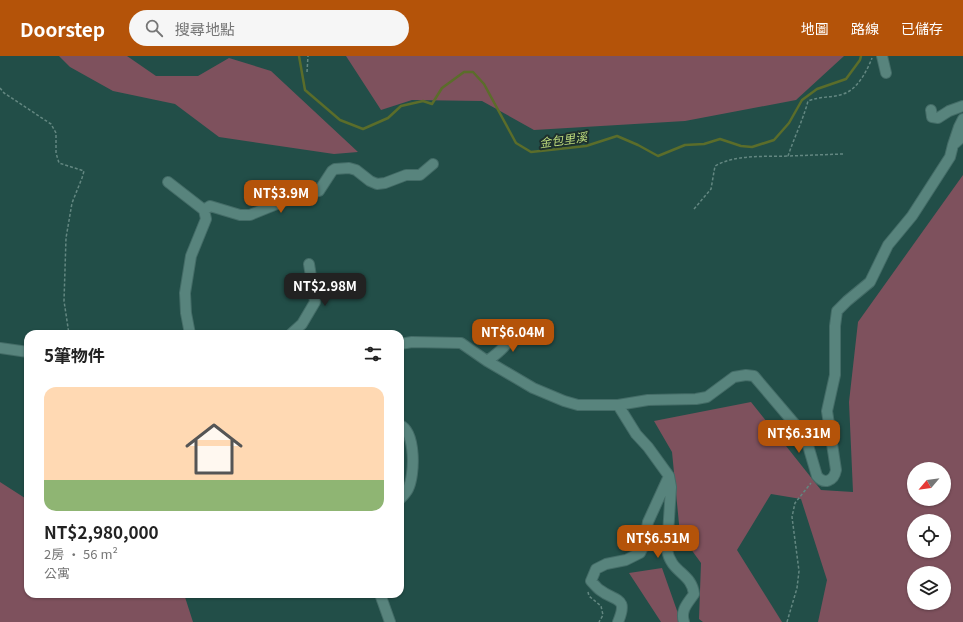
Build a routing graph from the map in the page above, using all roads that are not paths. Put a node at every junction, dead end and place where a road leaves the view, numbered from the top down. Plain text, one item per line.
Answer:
1 (882, 56) edge
2 (886, 73) dead end
3 (963, 106) edge
4 (931, 110) dead end
5 (963, 120) edge
6 (963, 136) edge
7 (954, 145) junction
8 (433, 164) dead end
9 (168, 182) dead end
10 (204, 210) junction
11 (309, 264) dead end
12 (516, 328) dead end
13 (189, 330) edge
14 (295, 330) edge
15 (404, 343) edge
16 (0, 348) edge
17 (24, 351) edge
18 (487, 361) junction
19 (618, 405) junction
20 (404, 427) edge
21 (669, 476) junction
22 (404, 494) edge
23 (381, 598) edge
24 (390, 622) edge
25 (618, 622) edge
26 (684, 622) edge

1 - 2 street
3 - 4 street
5 - 7 street
6 - 7 street
7 - 19 street
8 - 10 street
9 - 10 street
10 - 13 street
11 - 14 street
12 - 18 street
15 - 18 street
16 - 17 street
18 - 19 street
19 - 21 street
20 - 22 street
21 - 25 street
21 - 26 street
23 - 24 street

